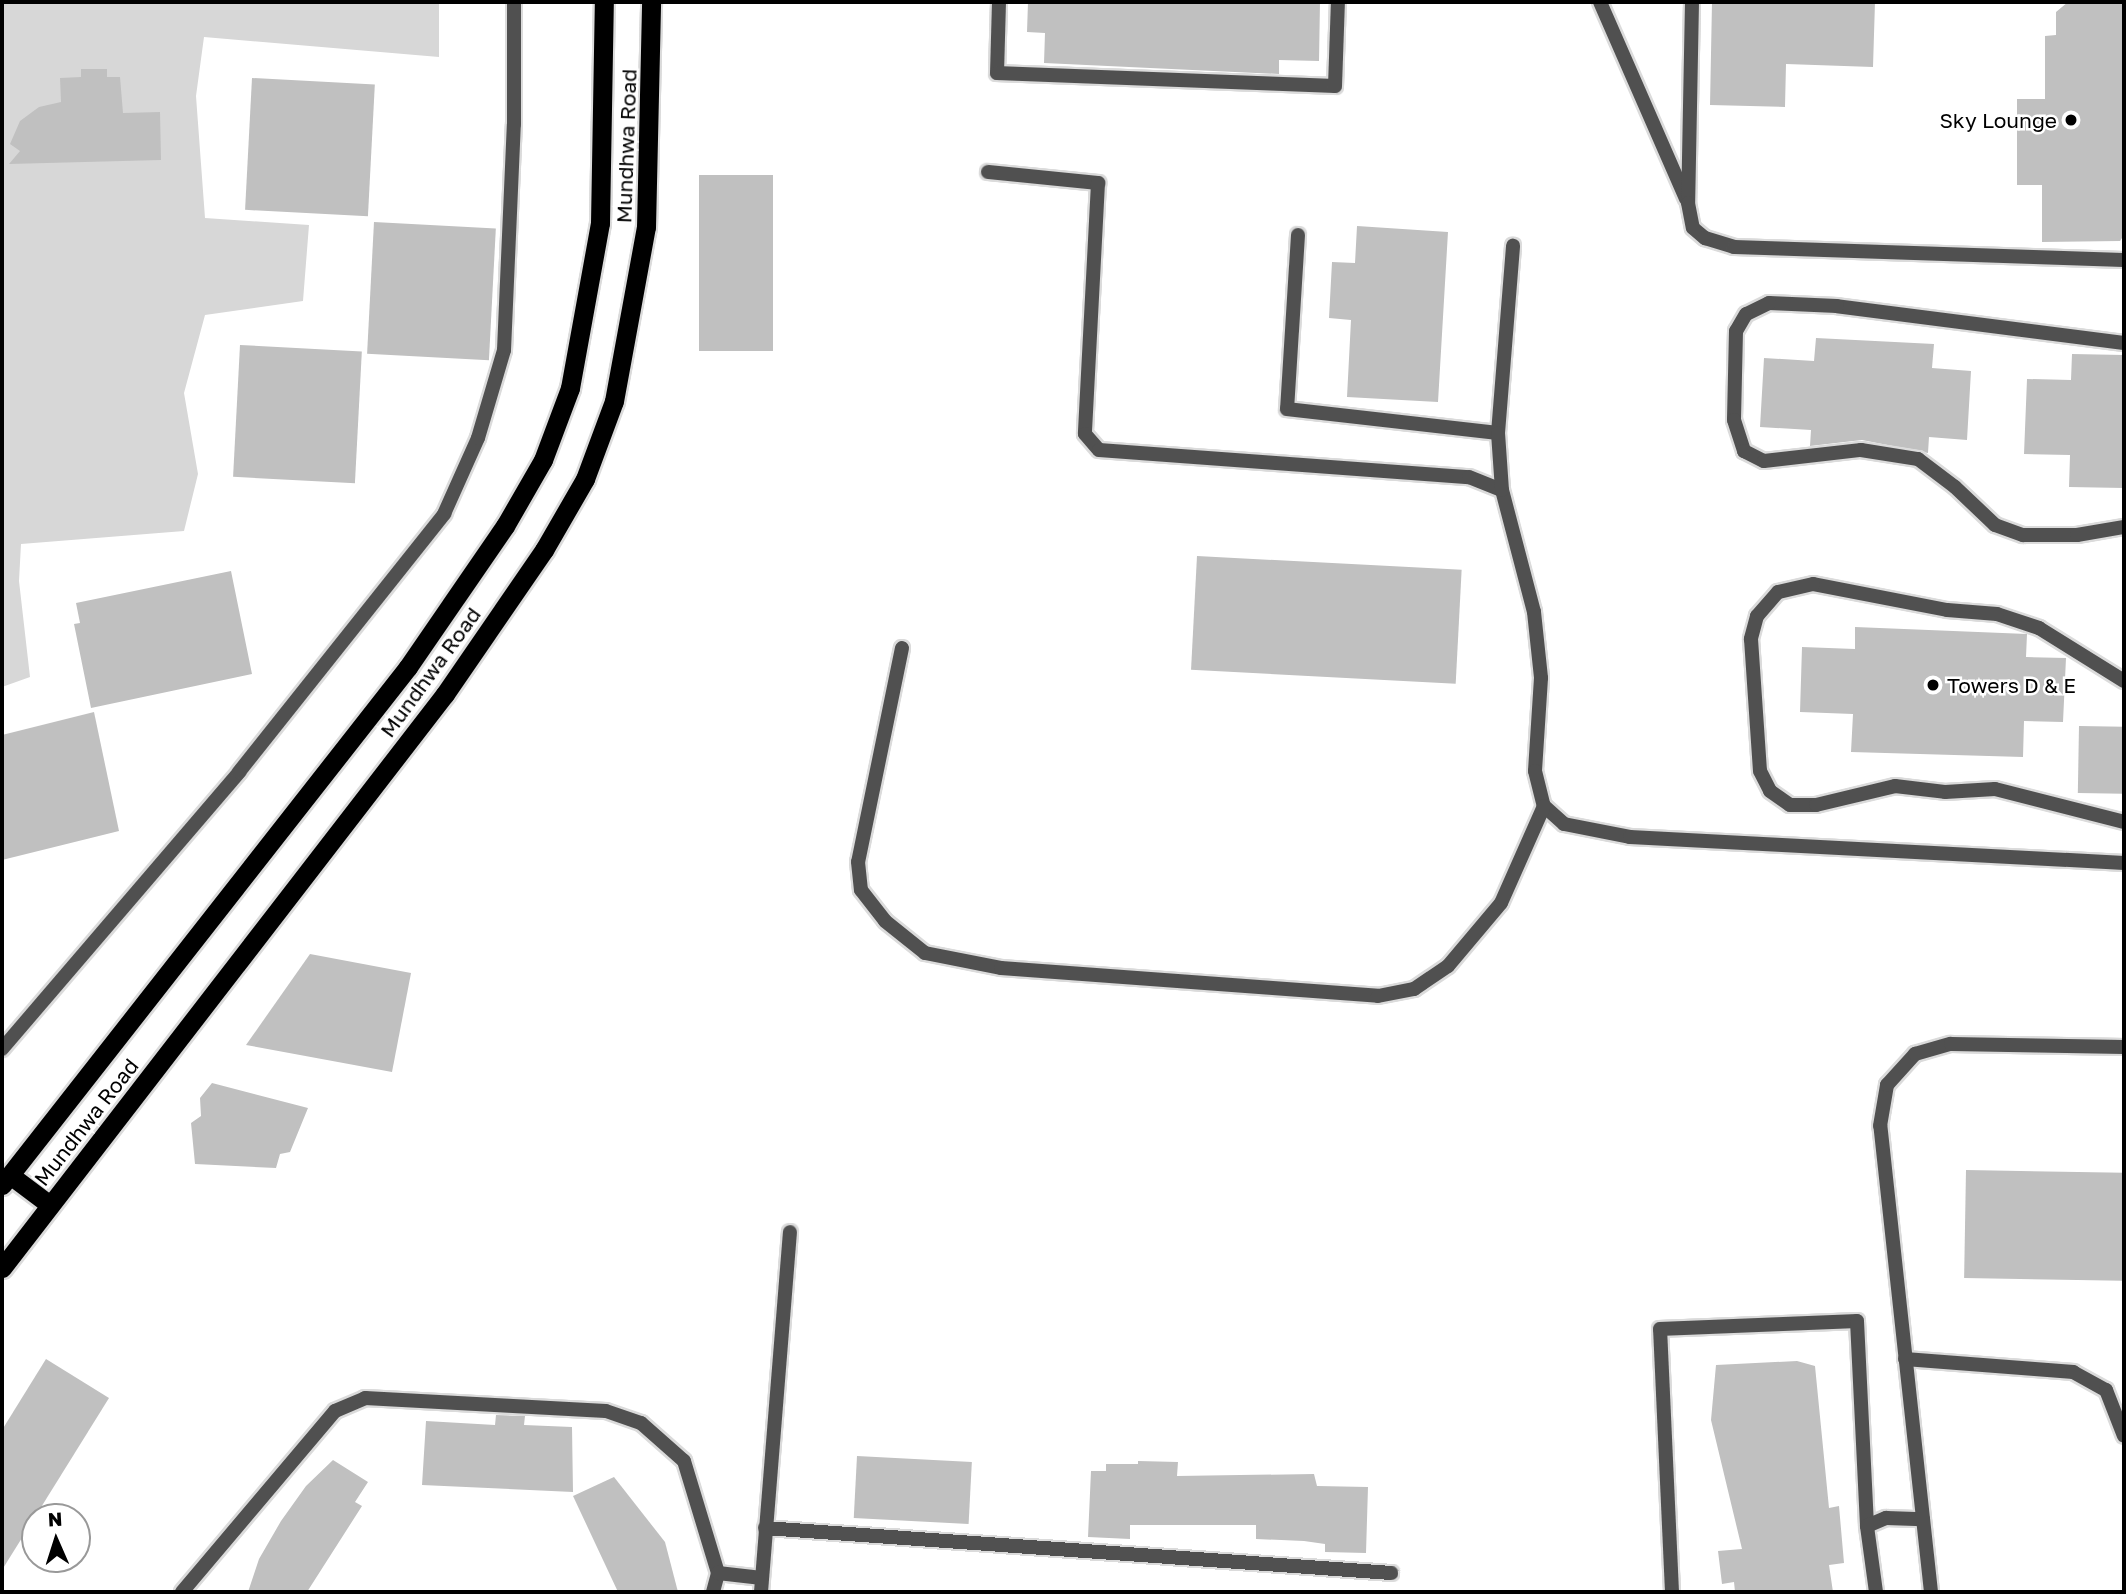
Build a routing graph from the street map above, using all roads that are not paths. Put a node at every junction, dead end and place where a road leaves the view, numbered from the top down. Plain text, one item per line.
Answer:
1 (514, 2) edge
2 (604, 2) edge
3 (651, 2) edge
4 (999, 2) edge
5 (1338, 2) edge
6 (1600, 2) edge
7 (1692, 2) edge
8 (988, 172) dead end
9 (1688, 203) junction
10 (1298, 234) dead end
11 (1513, 246) dead end
12 (2124, 260) edge
13 (2124, 343) edge
14 (1498, 433) junction
15 (1502, 490) junction
16 (2124, 527) edge
17 (902, 648) dead end
18 (2124, 681) edge
19 (1544, 806) junction
20 (2124, 822) edge
21 (2124, 863) edge
22 (2124, 1047) edge
23 (2, 1049) edge
24 (6, 1180) edge
25 (50, 1205) junction
26 (790, 1231) dead end
27 (2, 1268) edge
28 (1905, 1359) junction
29 (2124, 1436) edge
30 (1923, 1519) junction
31 (1867, 1525) junction
32 (765, 1528) junction
33 (718, 1573) junction
34 (1391, 1573) dead end
35 (761, 1585) edge
36 (182, 1592) edge
37 (713, 1592) edge
38 (1672, 1592) edge
39 (1876, 1592) edge
40 (1931, 1592) edge

1 - 23 street
2 - 24 highway, Mundhwa Road
3 - 25 highway, Mundhwa Road
4 - 5 street
6 - 9 street
7 - 9 street
8 - 15 street
9 - 12 street
10 - 14 street
11 - 14 street
13 - 16 street
14 - 15 street
15 - 19 street
17 - 19 street
18 - 20 street
19 - 21 street
22 - 28 street
24 - 25 highway
25 - 27 highway, Mundhwa Road
26 - 32 street
28 - 29 street
28 - 30 street
30 - 31 street
30 - 40 street
31 - 38 street
31 - 39 street
32 - 34 street
32 - 35 street
33 - 35 street
33 - 36 street
33 - 37 street

